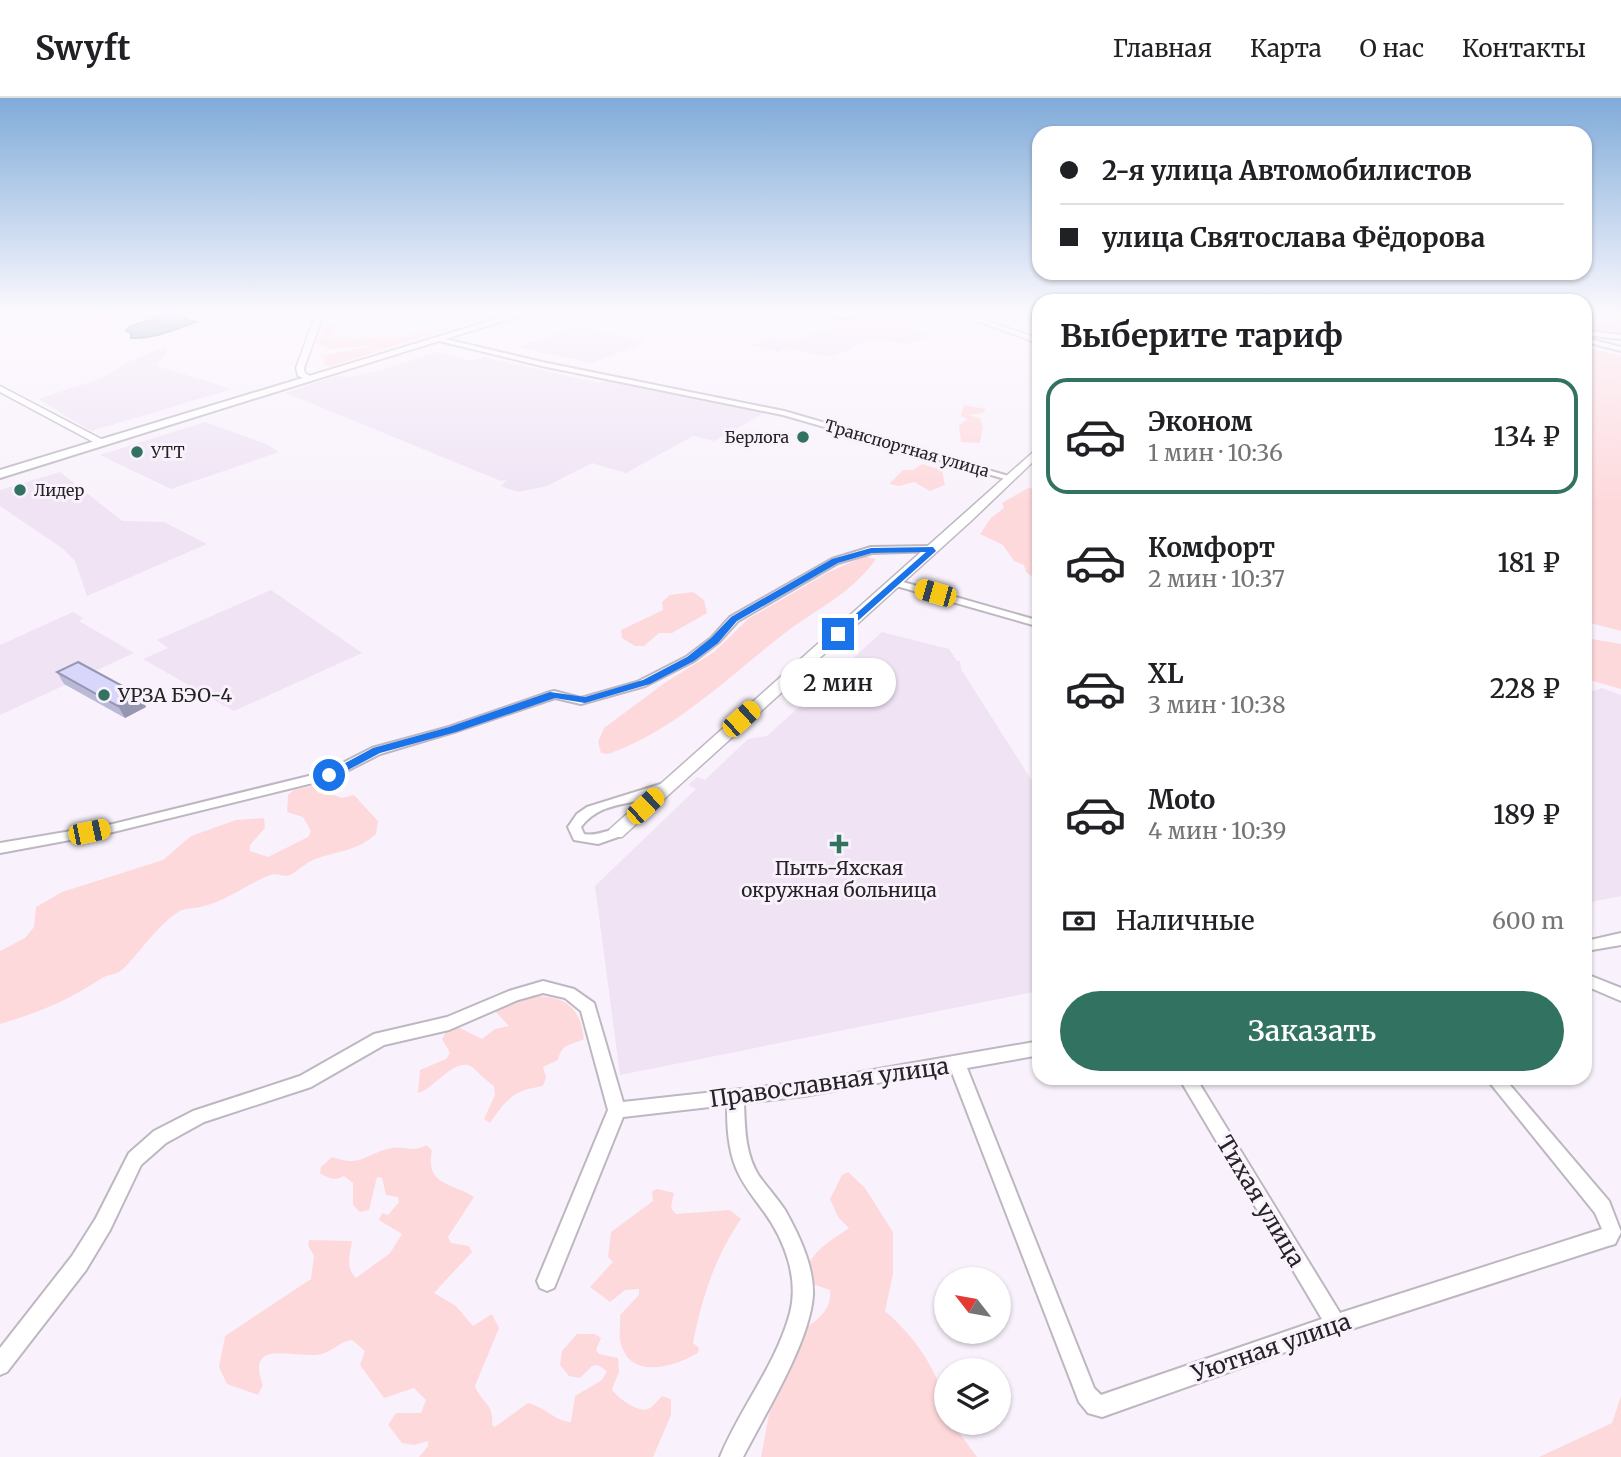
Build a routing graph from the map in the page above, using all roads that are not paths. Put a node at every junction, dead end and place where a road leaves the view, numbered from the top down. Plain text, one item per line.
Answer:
1 (306, 376) edge
2 (314, 376) edge
3 (600, 376) edge
4 (309, 378) junction
5 (0, 389) edge
6 (102, 443) junction
7 (1032, 456) edge
8 (0, 474) edge
9 (1008, 477) junction
10 (933, 550) junction
11 (896, 583) junction
12 (1032, 622) edge
13 (667, 785) junction
14 (616, 833) joint
15 (0, 848) edge
16 (1621, 939) edge
17 (1592, 945) edge
18 (1592, 983) edge
19 (1621, 995) edge
20 (1032, 1050) edge
21 (957, 1064) junction
22 (1191, 1085) edge
23 (1500, 1085) edge
24 (736, 1098) junction
25 (617, 1110) junction
26 (547, 1282) dead end
27 (1336, 1324) junction
28 (0, 1365) edge
29 (731, 1457) edge

1 - 4 street
2 - 4 main road
3 - 9 street, Транспортная улица
4 - 6 main road
5 - 6 street
6 - 8 main road
7 - 9 street
9 - 10 street
10 - 11 street
10 - 15 street
11 - 12 street
11 - 13 street
13 - 14 street
13 - 14 street
16 - 17 street
18 - 19 street
20 - 21 street, Православная улица
21 - 24 street, Православная улица
21 - 27 street, Уютная улица
22 - 27 street, Тихая улица
23 - 27 street, Уютная улица
24 - 25 street, Православная улица
24 - 29 street
25 - 26 street
25 - 28 street

